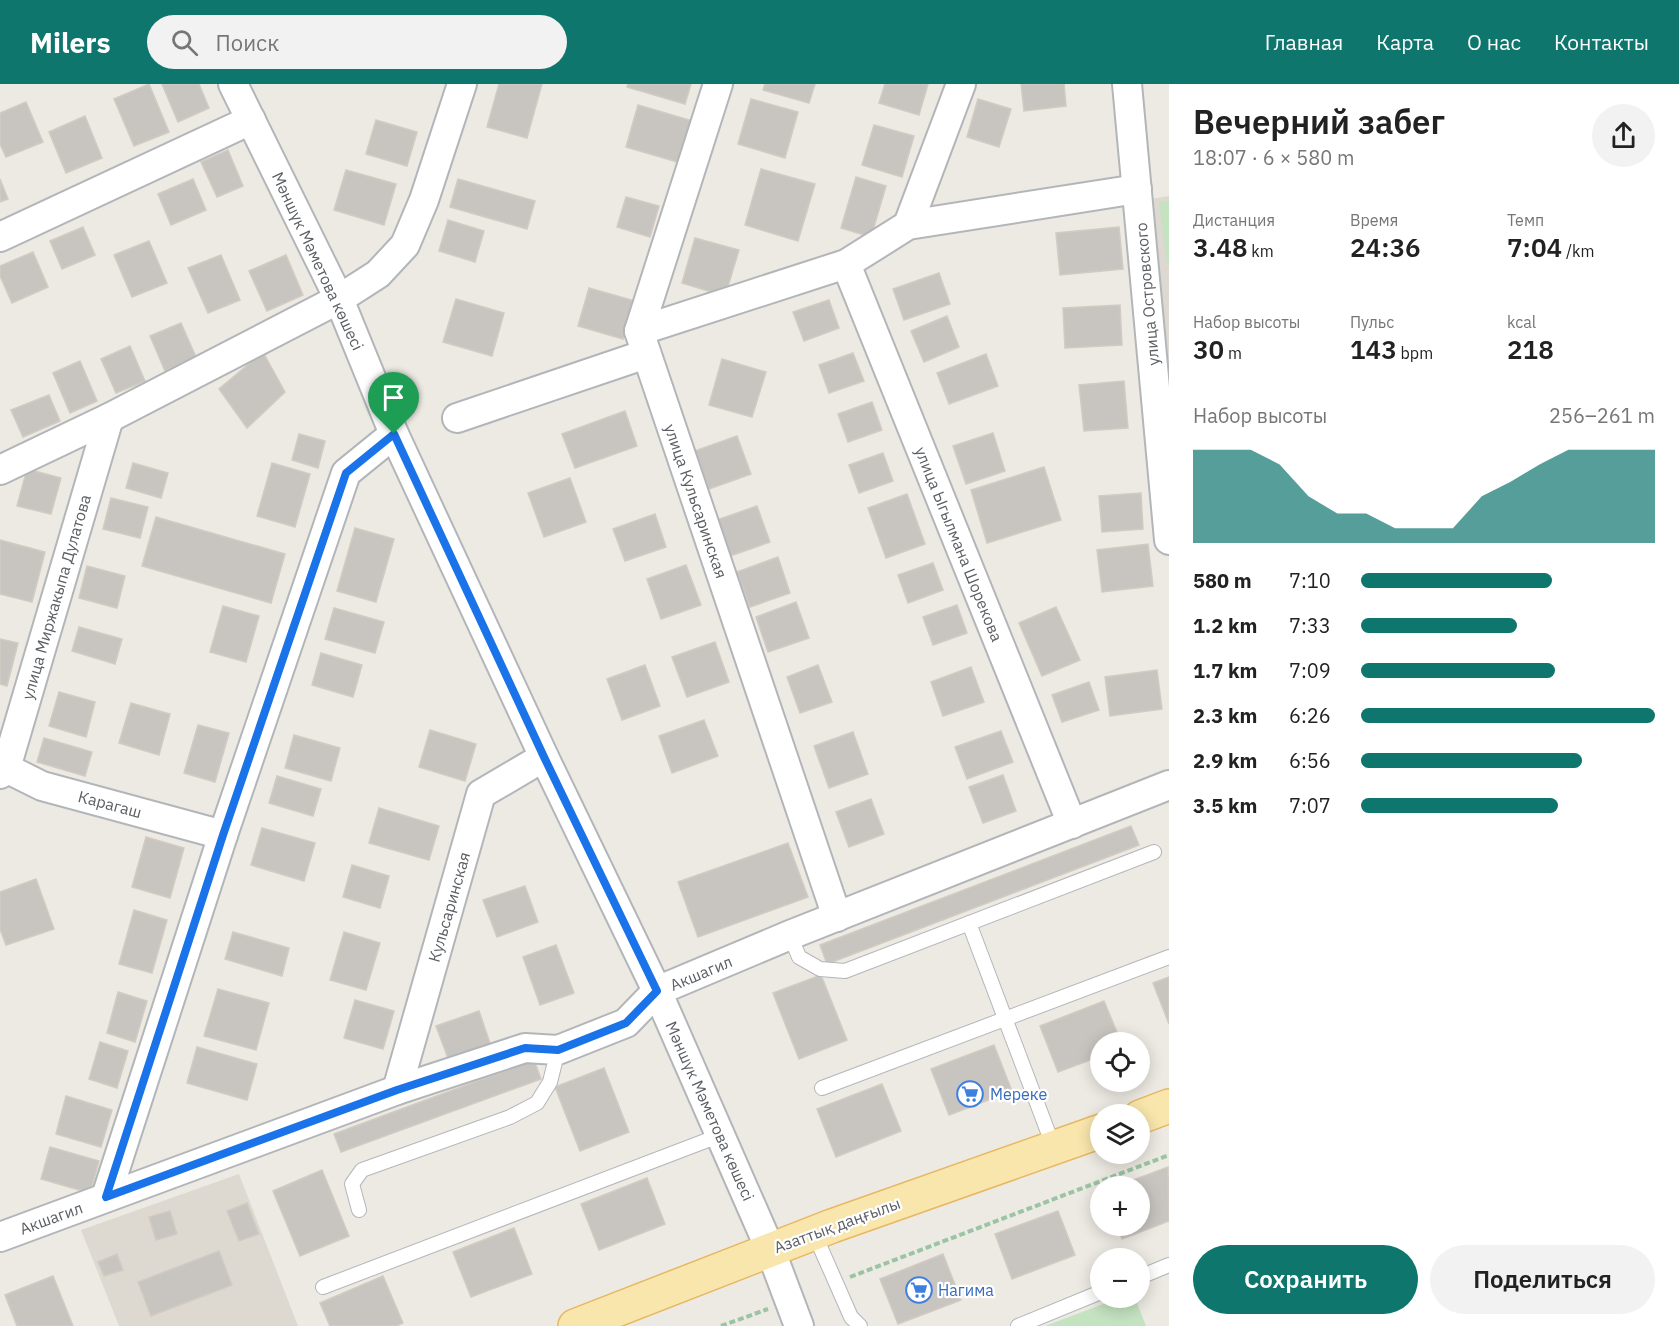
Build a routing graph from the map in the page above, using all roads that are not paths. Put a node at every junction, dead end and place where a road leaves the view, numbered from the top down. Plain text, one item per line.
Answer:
1 (233, 84) edge
2 (462, 84) edge
3 (718, 84) edge
4 (961, 84) edge
5 (1127, 84) edge
6 (251, 120) junction
7 (1137, 189) junction
8 (908, 225) junction
9 (0, 237) edge
10 (846, 264) junction
11 (339, 299) junction
12 (642, 343) junction
13 (109, 418) junction
14 (457, 418) dead end
15 (394, 434) junction
16 (0, 470) edge
17 (1169, 540) edge
18 (544, 757) junction
19 (2, 769) edge
20 (1169, 785) edge
21 (1072, 824) junction
22 (223, 835) junction
23 (1154, 852) dead end
24 (837, 917) junction
25 (969, 923) junction
26 (790, 935) junction
27 (1169, 957) edge
28 (657, 991) junction
29 (1005, 1019) junction
30 (558, 1050) junction
31 (822, 1088) dead end
32 (397, 1090) junction
33 (1169, 1106) edge
34 (1150, 1113) edge
35 (721, 1135) junction
36 (1090, 1135) edge
37 (1054, 1148) junction
38 (106, 1197) junction
39 (359, 1210) dead end
40 (814, 1233) junction
41 (0, 1237) edge
42 (770, 1249) junction
43 (1169, 1265) edge
44 (1150, 1272) edge
45 (323, 1287) dead end
46 (1090, 1297) edge
47 (794, 1313) edge
48 (575, 1326) edge
49 (860, 1326) edge
50 (1018, 1326) edge

1 - 6 street, Мәншүк Мәметова көшесі
2 - 11 street
3 - 12 street
4 - 8 street
5 - 7 street, улица Островского
6 - 9 street
6 - 11 street, Мәншүк Мәметова көшесі
7 - 8 street
7 - 17 street, улица Островского
8 - 10 street
10 - 12 street
10 - 21 street, улица Ыгылмана Шорекова
11 - 13 street
11 - 15 street, Мәншүк Мәметова көшесі
12 - 14 street
12 - 24 street, улица Кульсаринская
13 - 16 street
13 - 19 street, улица Миржакыпа Дулатова
15 - 18 street, Мәншүк Мәметова көшесі
15 - 22 street
18 - 28 street, Мәншүк Мәметова көшесі
18 - 32 street, Кульсаринская
19 - 22 street, Карагаш
20 - 21 street, Акшагил
21 - 24 street, Акшагил
22 - 38 street
23 - 25 lane
24 - 26 street, Акшагил
25 - 26 lane
25 - 29 lane
26 - 28 street, Акшагил
27 - 29 lane
28 - 30 street, Акшагил
28 - 35 street, Мәншүк Мәметова көшесі
29 - 31 lane
29 - 37 lane
30 - 32 street, Акшагил
30 - 39 lane
32 - 38 street, Акшагил
33 - 34 main road
35 - 42 street, Мәншүк Мәметова көшесі
35 - 45 lane
36 - 37 main road, Азаттық даңғылы
37 - 40 main road, Азаттық даңғылы
38 - 41 street, Акшагил
40 - 42 main road, Азаттық даңғылы
40 - 49 lane
42 - 47 street, Мәншүк Мәметова көшесі
42 - 48 main road, Азаттық даңғылы
43 - 44 lane
46 - 50 lane

